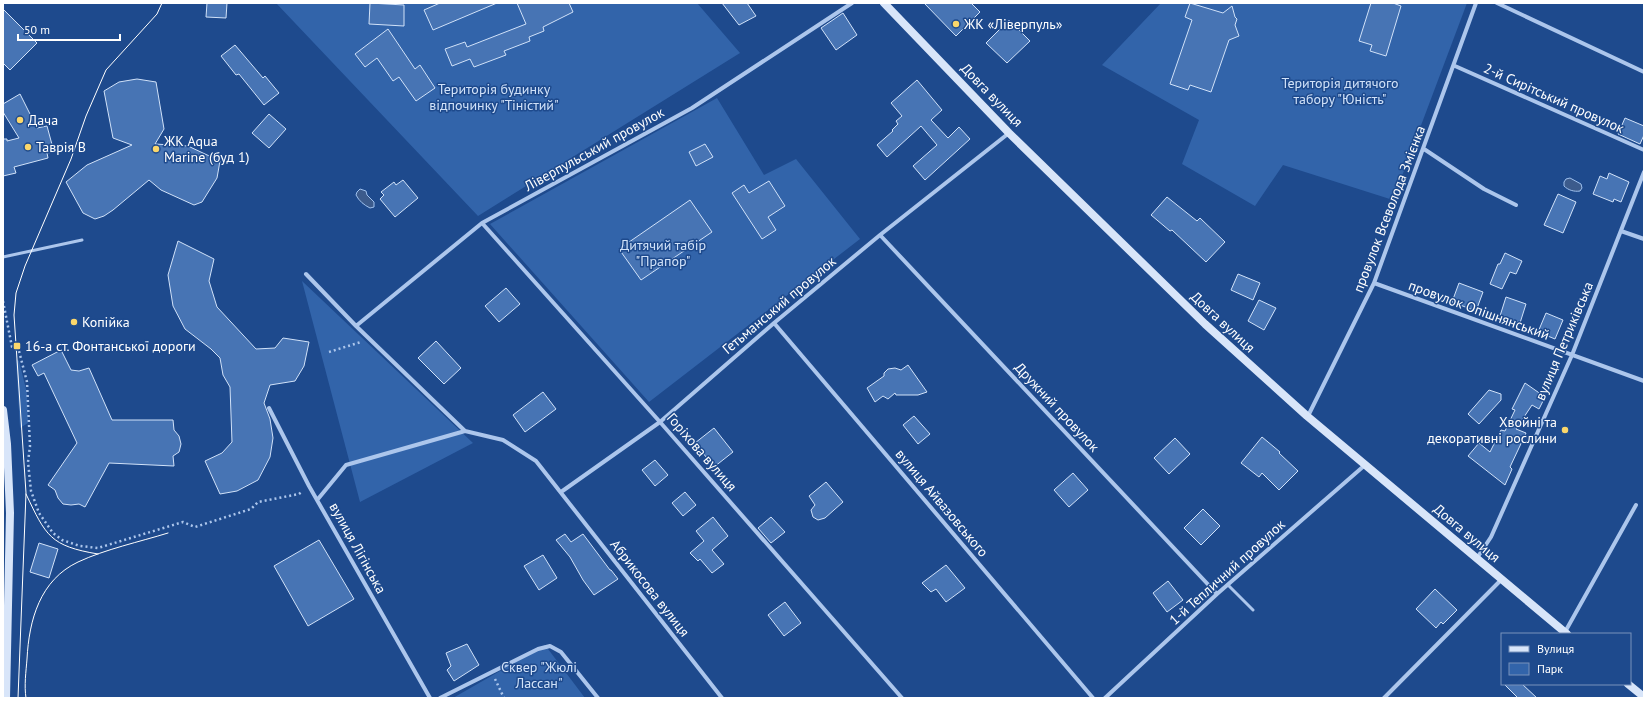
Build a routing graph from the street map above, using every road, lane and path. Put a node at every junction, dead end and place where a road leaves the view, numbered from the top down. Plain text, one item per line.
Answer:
1 (852, 3) edge
2 (884, 3) edge
3 (1476, 3) edge
4 (1497, 3) edge
5 (1454, 66) junction
6 (1644, 72) edge
7 (1009, 132) junction
8 (1424, 149) junction
9 (1644, 150) edge
10 (1644, 172) edge
11 (1516, 205) dead end
12 (482, 223) junction
13 (1621, 231) junction
14 (880, 235) junction
15 (1644, 239) edge
16 (82, 240) dead end
17 (3, 257) edge
18 (306, 274) dead end
19 (1374, 283) junction
20 (3, 301) edge
21 (774, 323) junction
22 (356, 326) junction
23 (371, 339) junction
24 (329, 352) dead end
25 (1572, 355) junction
26 (1644, 381) edge
27 (269, 408) dead end
28 (3, 410) edge
29 (1307, 416) junction
30 (660, 422) junction
31 (466, 431) junction
32 (1365, 465) junction
33 (561, 492) junction
34 (298, 494) dead end
35 (318, 499) junction
36 (1636, 505) dead end
37 (1477, 558) junction
38 (1501, 580) junction
39 (1228, 585) junction
40 (1217, 594) junction
41 (1253, 610) dead end
42 (1566, 633) edge
43 (493, 674) dead end
44 (1629, 685) edge
45 (1644, 697) edge
46 (6, 698) edge
47 (430, 698) edge
48 (440, 698) edge
49 (504, 698) edge
50 (598, 698) edge
51 (722, 698) edge
52 (902, 698) edge
53 (1093, 698) edge
54 (1104, 698) edge
55 (1384, 698) edge

1 - 12 street, Ліверпульський провулок
2 - 7 street, Довга вулиця
3 - 5 street, провулок Всеволода Змієнка
4 - 6 street
5 - 8 street, провулок Всеволода Змієнка
5 - 9 street, 2-й Сирітський провулок
7 - 14 street, Гетьманський провулок
7 - 29 street, Довга вулиця
8 - 11 street
8 - 19 street, провулок Всеволода Змієнка
10 - 13 street, вулиця Петриківська
12 - 22 street, Ліверпульський провулок
12 - 30 street, Горіхова вулиця
13 - 15 street
13 - 25 street, вулиця Петриківська
14 - 21 street, Гетьманський провулок
14 - 40 street, Дружний провулок
16 - 17 lane
18 - 22 street
19 - 25 street, провулок Опішнянський
19 - 29 street, провулок Всеволода Змієнка
20 - 34 path
21 - 30 street, Гетьманський провулок
21 - 53 street, вулиця Айвазовського
22 - 23 street
23 - 24 path
23 - 31 street
25 - 26 street, провулок Опішнянський
25 - 37 street, вулиця Петриківська
27 - 35 street, вулиця Лігінська
28 - 46 street
29 - 32 street, Довга вулиця
30 - 33 street, Гетьманський провулок
30 - 52 street, Горіхова вулиця
31 - 33 street, Абрикосова вулиця
31 - 35 street
32 - 37 street, Довга вулиця
32 - 39 street, 1-й Тепличний провулок
33 - 51 street, Абрикосова вулиця
35 - 47 street, вулиця Лігінська
36 - 42 street
37 - 38 street, Довга вулиця
38 - 42 street, Довга вулиця
38 - 55 street
39 - 40 street, 1-й Тепличний провулок
39 - 41 lane
40 - 54 street, 1-й Тепличний провулок
43 - 49 path
44 - 45 street
48 - 50 street

